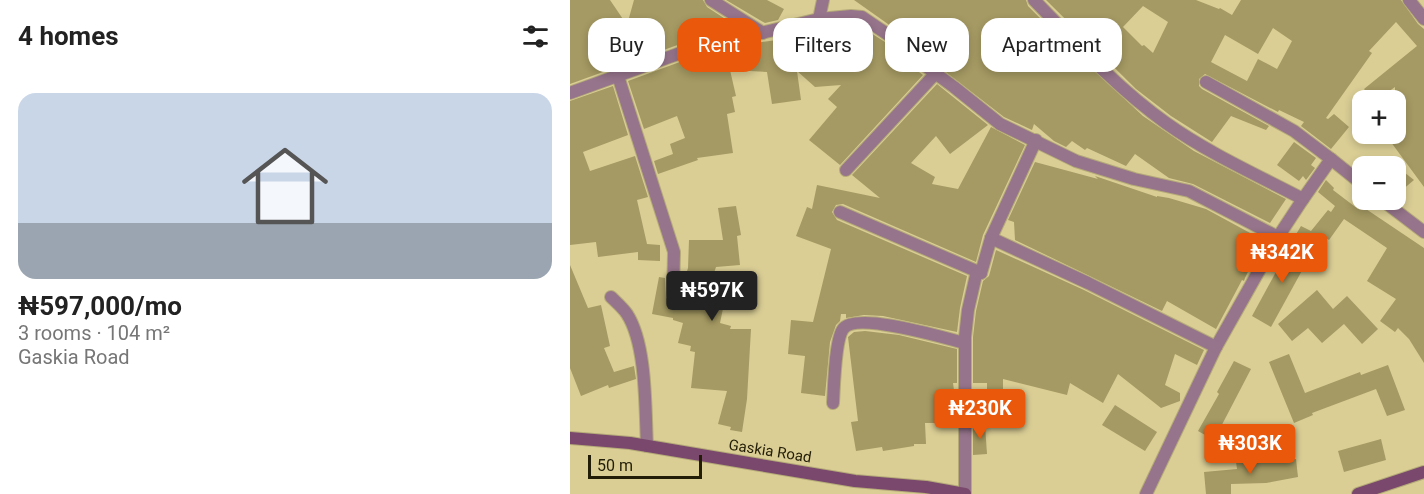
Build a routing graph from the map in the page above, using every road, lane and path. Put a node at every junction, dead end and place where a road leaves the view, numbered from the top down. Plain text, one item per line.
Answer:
1 (711, 0) edge
2 (823, 0) edge
3 (1034, 0) edge
4 (1409, 0) edge
5 (819, 18) edge
6 (840, 18) edge
7 (863, 18) edge
8 (1424, 19) edge
9 (873, 24) edge
10 (773, 30) edge
11 (763, 33) junction
12 (936, 73) junction
13 (618, 76) junction
14 (1206, 82) dead end
15 (570, 93) edge
16 (1036, 140) junction
17 (1331, 159) junction
18 (846, 170) dead end
19 (1352, 176) edge
20 (1303, 199) junction
21 (1395, 210) edge
22 (840, 212) dead end
23 (1424, 232) edge
24 (1278, 237) junction
25 (991, 238) junction
26 (981, 273) junction
27 (673, 294) dead end
28 (611, 297) dead end
29 (965, 343) junction
30 (1216, 347) junction
31 (833, 403) dead end
32 (570, 438) edge
33 (647, 446) junction
34 (1424, 472) edge
35 (926, 490) edge
36 (965, 494) edge
37 (1146, 494) edge
38 (1358, 494) edge

1 - 11 street
2 - 5 street
3 - 20 street
4 - 8 street
6 - 7 street
9 - 12 street
10 - 11 street
11 - 13 street
12 - 16 street
12 - 18 street
13 - 15 street
13 - 27 street
14 - 17 street
16 - 24 street
16 - 25 street
17 - 19 street
17 - 20 street
20 - 24 street
21 - 23 street
22 - 26 street
24 - 30 street
25 - 26 street
25 - 30 street
26 - 29 street
28 - 33 street
29 - 31 street
29 - 36 street
30 - 37 street
32 - 33 main road, Gaskia Road
33 - 35 main road, Gaskia Road
34 - 38 main road
35 - 36 main road, Gaskia Road

